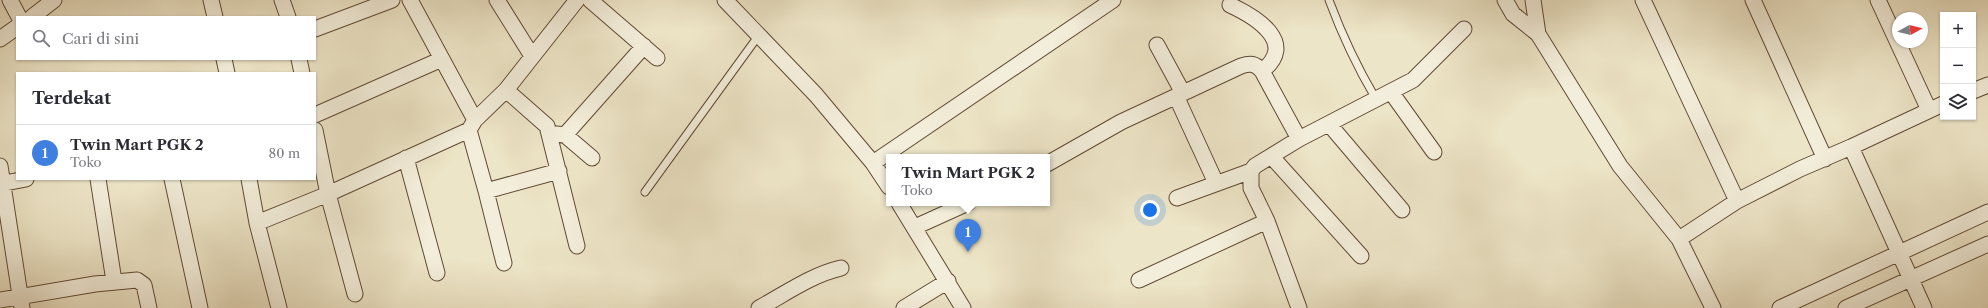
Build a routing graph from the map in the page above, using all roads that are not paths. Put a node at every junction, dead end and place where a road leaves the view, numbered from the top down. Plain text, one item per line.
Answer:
1 (10, 0) edge
2 (54, 0) edge
3 (211, 0) edge
4 (282, 0) edge
5 (392, 0) edge
6 (410, 0) edge
7 (497, 0) edge
8 (577, 0) edge
9 (590, 0) edge
10 (725, 0) edge
11 (1112, 0) edge
12 (1329, 0) edge
13 (1505, 0) edge
14 (1532, 0) edge
15 (1643, 0) edge
16 (1753, 0) edge
17 (1878, 0) edge
18 (1230, 5) dead end
19 (18, 16) edge
20 (33, 16) edge
21 (215, 16) edge
22 (288, 16) edge
23 (16, 28) edge
24 (316, 29) edge
25 (1464, 29) dead end
26 (1538, 34) junction
27 (759, 35) junction
28 (0, 39) edge
29 (1157, 45) dead end
30 (644, 46) junction
31 (532, 56) junction
32 (657, 58) dead end
33 (442, 59) junction
34 (224, 60) edge
35 (299, 60) edge
36 (1262, 71) junction
37 (227, 72) edge
38 (302, 72) edge
39 (1988, 85) edge
40 (506, 90) junction
41 (1976, 90) edge
42 (1391, 92) junction
43 (1180, 95) junction
44 (1376, 99) junction
45 (1940, 105) edge
46 (1929, 110) junction
47 (316, 115) edge
48 (1328, 124) junction
49 (472, 125) junction
50 (550, 133) junction
51 (316, 135) edge
52 (566, 135) junction
53 (1300, 139) junction
54 (1851, 147) junction
55 (1434, 152) dead end
56 (887, 154) edge
57 (886, 155) edge
58 (1271, 156) junction
59 (406, 158) junction
60 (592, 158) dead end
61 (1825, 159) junction
62 (1050, 162) edge
63 (874, 163) junction
64 (0, 166) edge
65 (559, 171) junction
66 (1251, 171) junction
67 (21, 180) edge
68 (98, 180) edge
69 (172, 180) edge
70 (249, 180) edge
71 (886, 182) edge
72 (1216, 183) junction
73 (2, 184) edge
74 (486, 191) junction
75 (645, 192) dead end
76 (328, 194) junction
77 (1177, 198) dead end
78 (1738, 201) junction
79 (901, 206) edge
80 (961, 206) edge
81 (1402, 210) dead end
82 (1988, 212) edge
83 (1267, 221) junction
84 (257, 223) junction
85 (915, 227) junction
86 (1679, 239) junction
87 (1988, 244) edge
88 (577, 246) dead end
89 (1899, 254) junction
90 (1361, 256) dead end
91 (504, 263) dead end
92 (841, 268) dead end
93 (437, 274) dead end
94 (1139, 280) dead end
95 (1911, 280) junction
96 (114, 281) junction
97 (948, 281) junction
98 (355, 294) dead end
99 (0, 300) edge
100 (21, 302) edge
101 (149, 308) edge
102 (200, 308) edge
103 (279, 308) edge
104 (759, 308) edge
105 (904, 308) edge
106 (963, 308) edge
107 (1299, 308) edge
108 (1713, 308) edge
109 (1780, 308) edge
110 (1846, 308) edge
111 (1924, 308) edge

1 - 19 street
2 - 20 street
3 - 21 street
4 - 22 street
5 - 24 street
6 - 33 street
7 - 31 street
8 - 31 street
9 - 30 street
10 - 27 street
11 - 56 street
12 - 44 lane
13 - 26 street
14 - 26 street
15 - 78 street
16 - 61 street
17 - 46 street
18 - 36 street
23 - 28 street
25 - 42 street
26 - 86 street
27 - 63 street
27 - 75 lane
29 - 43 street
30 - 32 street
30 - 52 street
31 - 40 street
33 - 47 street
33 - 49 street
34 - 37 street
35 - 38 street
36 - 43 street
36 - 53 street
39 - 41 street
40 - 49 street
40 - 50 street
42 - 44 street
42 - 55 street
43 - 62 street
43 - 72 street
44 - 48 street
45 - 46 street
46 - 54 street
48 - 53 street
48 - 81 street
49 - 59 street
49 - 74 street
50 - 52 street
50 - 65 street
51 - 76 street
52 - 60 street
53 - 58 street
54 - 61 street
54 - 89 street
57 - 63 street
58 - 66 street
58 - 90 street
59 - 76 street
59 - 93 street
61 - 78 street
63 - 71 street
64 - 73 street
65 - 74 street
65 - 88 street
66 - 72 street
66 - 83 street
67 - 73 street
68 - 96 street
69 - 102 street
70 - 84 street
72 - 77 street
73 - 100 street
74 - 91 street
76 - 84 street
76 - 98 street
78 - 86 street
79 - 85 street
80 - 85 street
82 - 89 street
83 - 94 street
83 - 107 street
84 - 103 street
85 - 97 street
86 - 108 street
87 - 95 street
89 - 95 street
89 - 109 street
92 - 104 street
95 - 110 street
95 - 111 street
96 - 100 street
96 - 101 street
97 - 105 street
97 - 106 street
99 - 100 street

